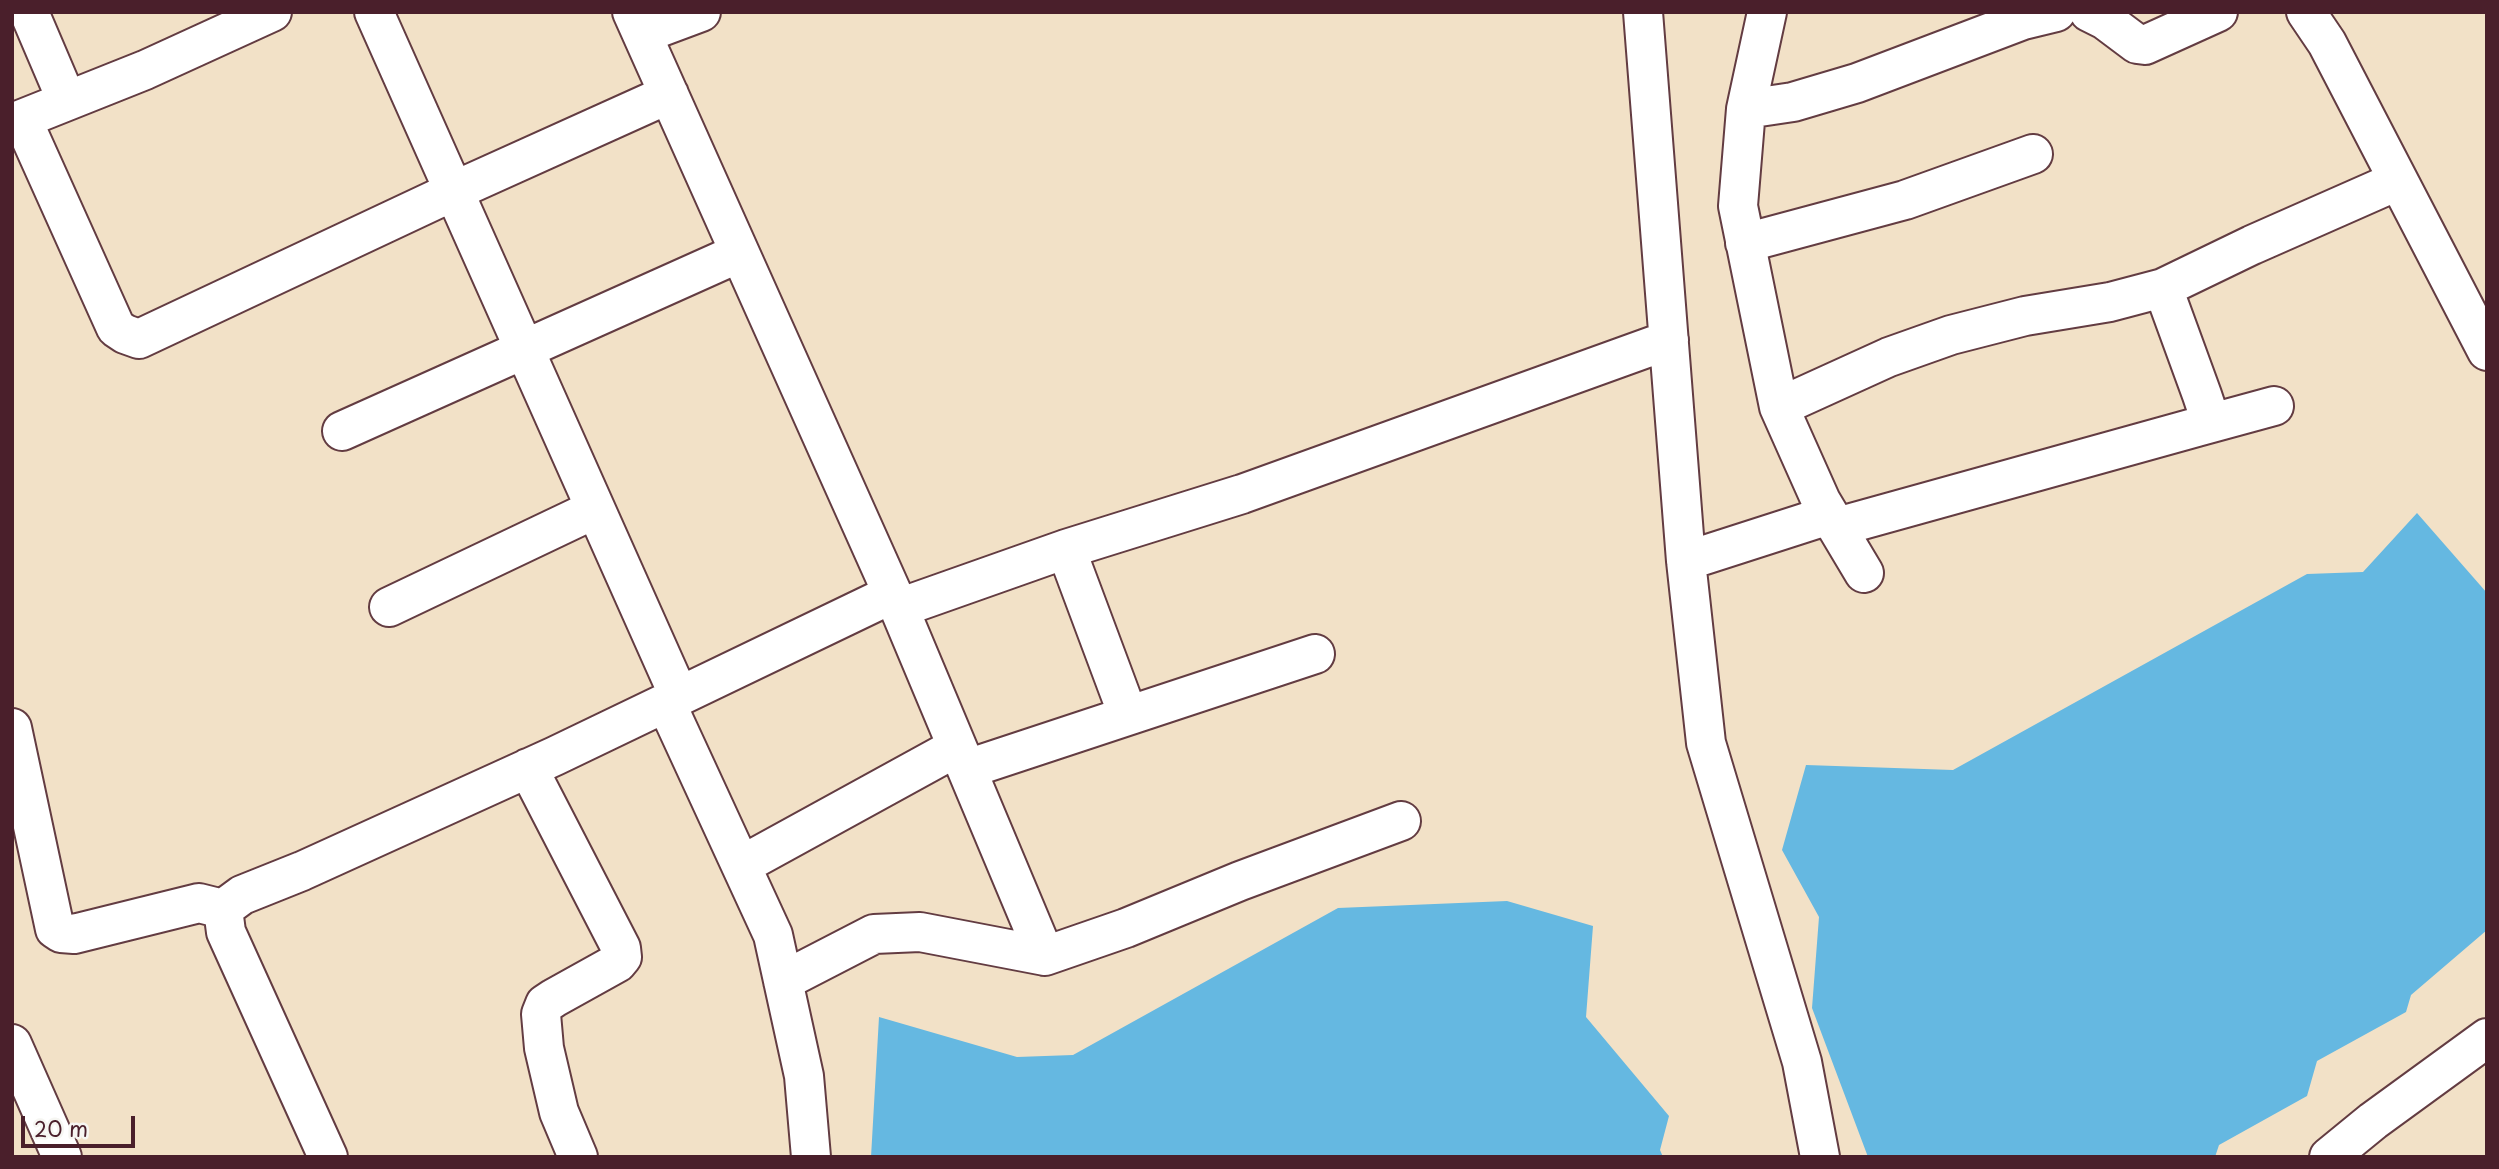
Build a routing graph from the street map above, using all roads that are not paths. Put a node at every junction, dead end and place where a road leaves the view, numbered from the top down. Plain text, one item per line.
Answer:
1 (29, 12) edge
2 (272, 12) edge
3 (374, 12) edge
4 (701, 12) edge
5 (1643, 12) edge
6 (1767, 12) edge
7 (2056, 12) edge
8 (2089, 12) edge
9 (2218, 12) edge
10 (2306, 12) edge
11 (637, 23) edge
12 (669, 94) junction
13 (67, 101) junction
14 (1746, 110) junction
15 (17, 121) edge
16 (2033, 154) dead end
17 (2397, 181) junction
18 (454, 191) junction
19 (1745, 243) junction
20 (739, 253) junction
21 (2162, 288) junction
22 (1669, 340) junction
23 (525, 351) junction
24 (2487, 351) edge
25 (2274, 406) dead end
26 (1779, 407) junction
27 (2197, 427) junction
28 (342, 431) dead end
29 (595, 509) junction
30 (1833, 521) junction
31 (1066, 549) junction
32 (1686, 561) junction
33 (1864, 573) dead end
34 (896, 601) junction
35 (389, 607) dead end
36 (1315, 654) dead end
37 (672, 700) junction
38 (1128, 715) junction
39 (12, 727) edge
40 (962, 758) junction
41 (528, 768) junction
42 (1401, 821) dead end
43 (742, 865) junction
44 (223, 909) junction
45 (1045, 956) junction
46 (783, 981) junction
47 (2487, 1038) edge
48 (12, 1044) edge
49 (811, 1156) edge
50 (62, 1157) edge
51 (328, 1157) edge
52 (578, 1157) edge
53 (1820, 1157) edge
54 (2329, 1157) edge

1 - 13 street
2 - 13 street
3 - 18 street
4 - 11 street
5 - 22 street
6 - 14 street
7 - 14 street
8 - 9 street
10 - 17 street
11 - 12 street
12 - 18 street
12 - 20 street
13 - 15 street
14 - 19 street
15 - 18 street
16 - 19 street
17 - 21 street
17 - 24 street
18 - 23 street
19 - 26 street
20 - 23 street
20 - 34 street
21 - 26 street
21 - 27 street
22 - 31 street
22 - 32 street
23 - 28 street
23 - 29 street
25 - 27 street
26 - 30 street
27 - 30 street
29 - 35 street
29 - 37 street
30 - 32 street
30 - 33 street
31 - 34 street
31 - 38 street
32 - 53 street
34 - 37 street
34 - 40 street
36 - 38 street
37 - 41 street
37 - 43 street
38 - 40 street
39 - 44 street
40 - 43 street
40 - 45 street
41 - 44 street
41 - 52 street
42 - 45 street
43 - 46 street
44 - 51 street
45 - 46 street
46 - 49 street
47 - 54 street
48 - 50 street

